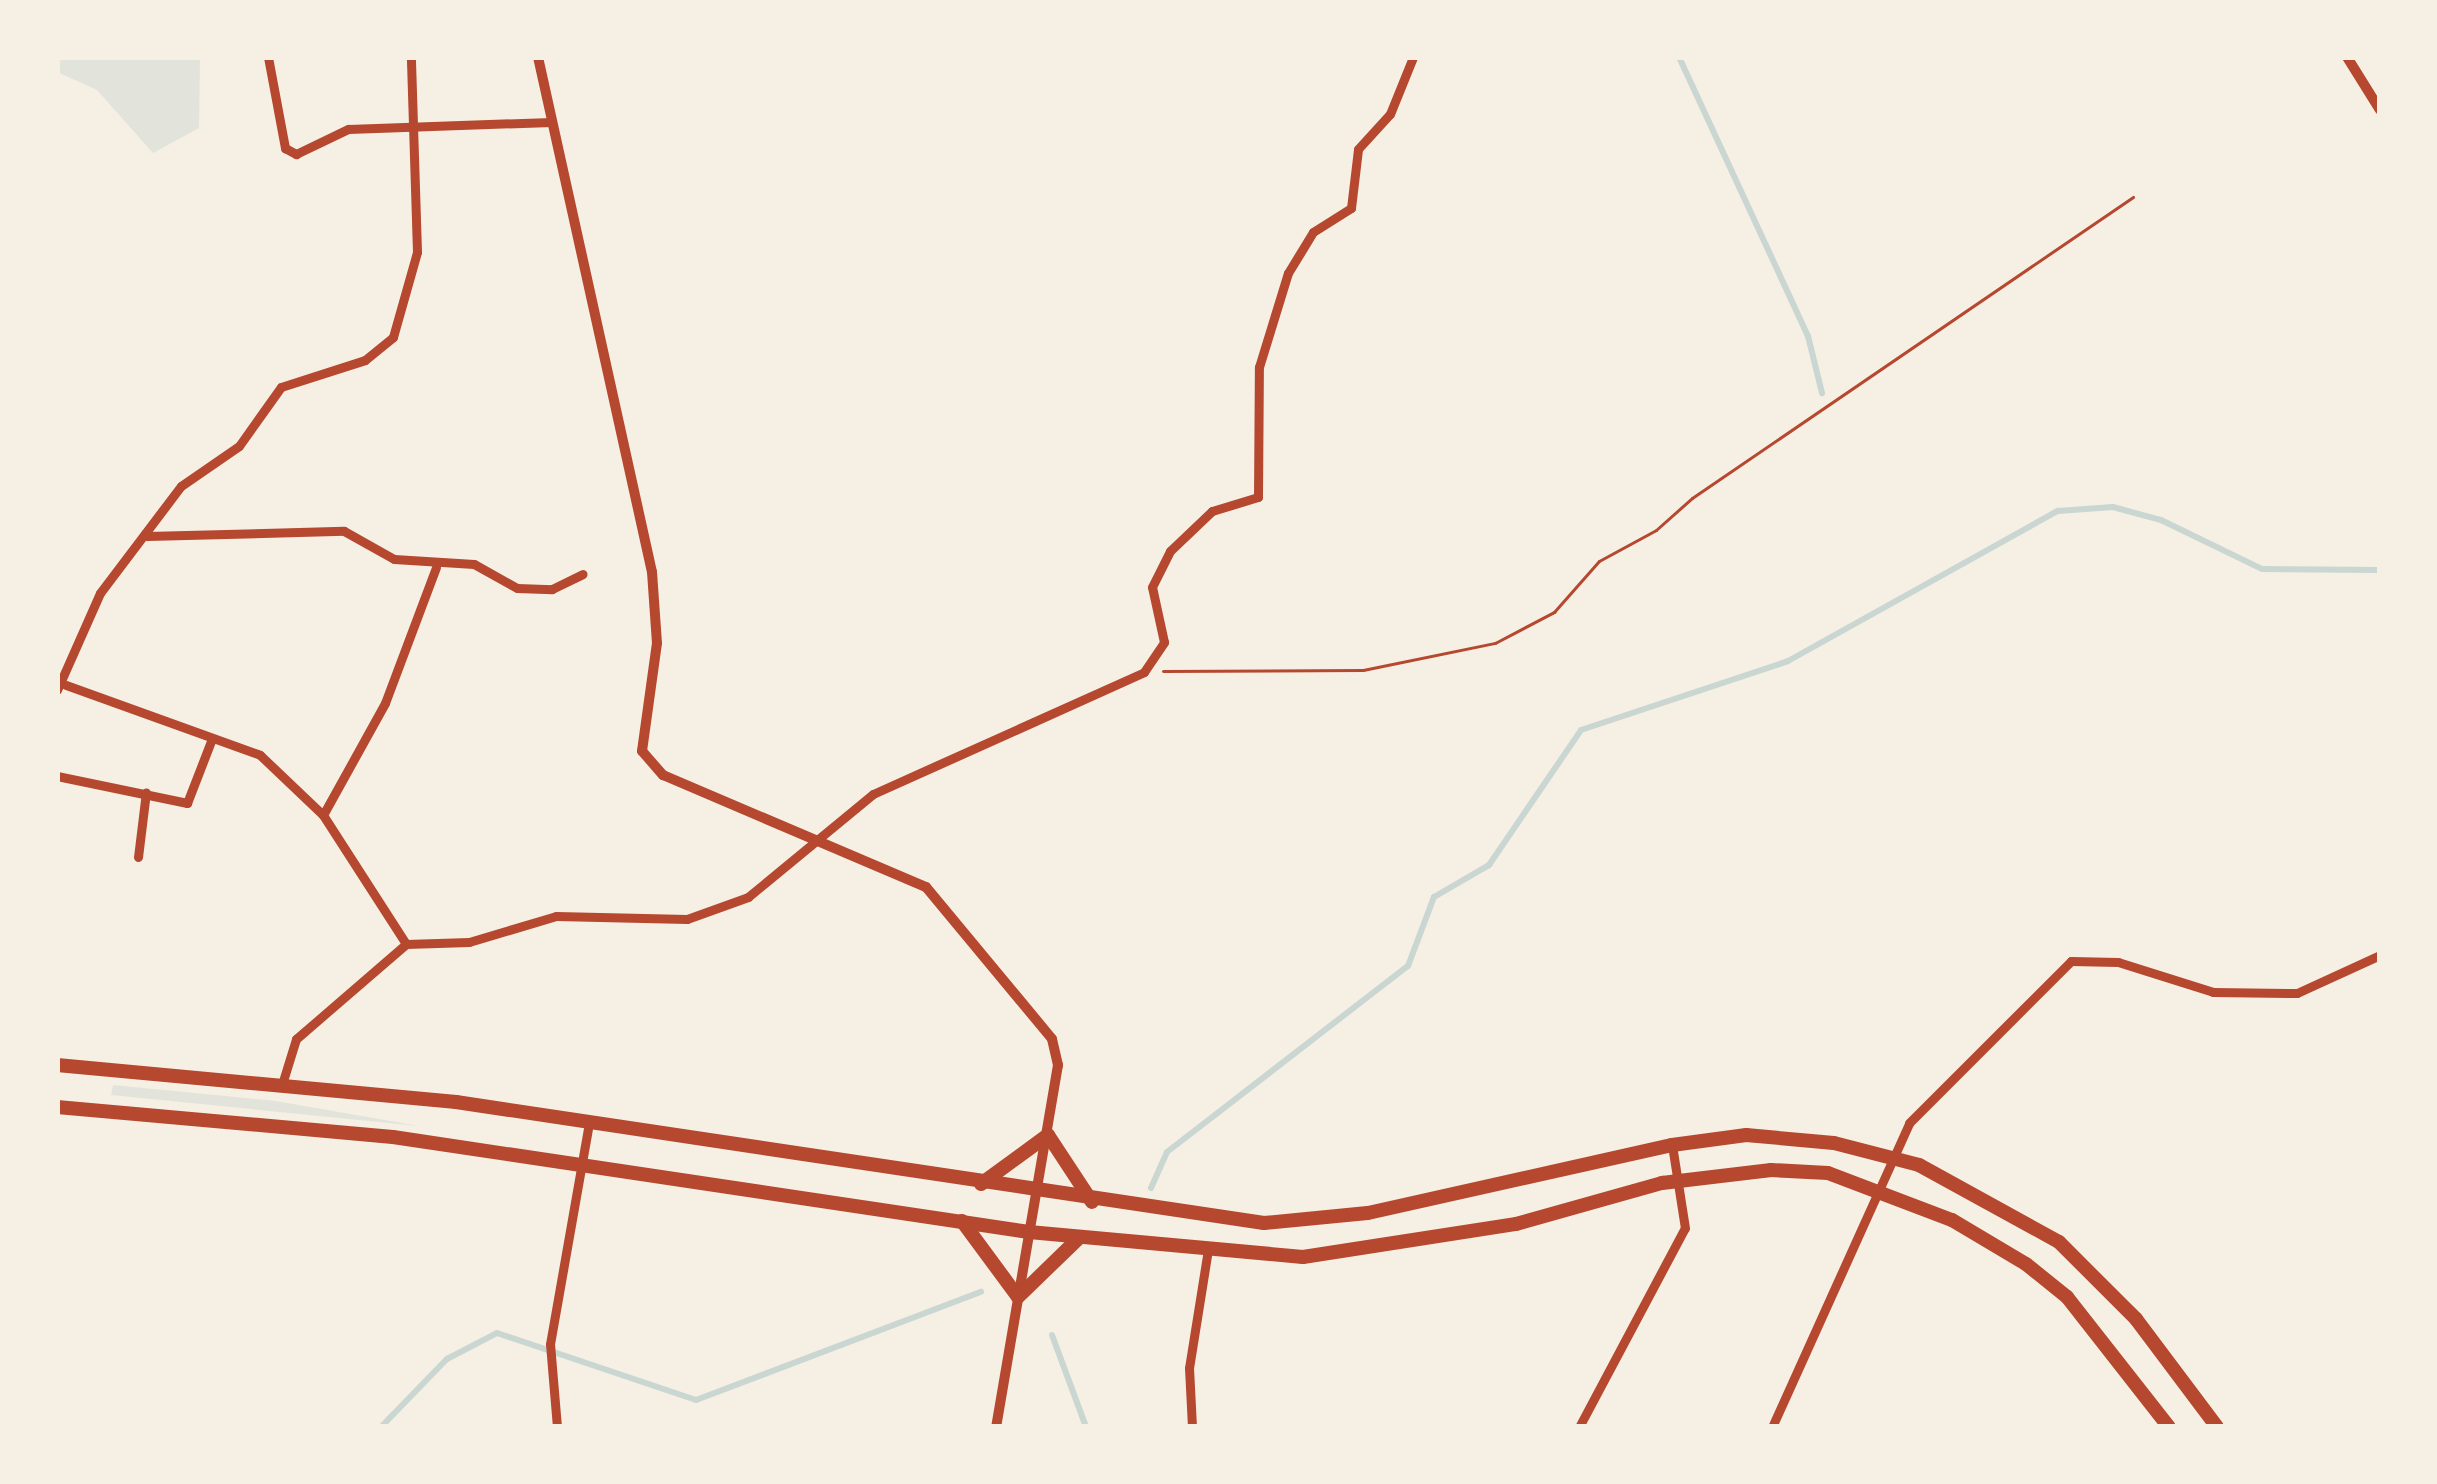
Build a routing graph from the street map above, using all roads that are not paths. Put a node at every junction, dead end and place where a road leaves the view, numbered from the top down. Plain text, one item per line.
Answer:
1 (268, 57) edge
2 (411, 57) edge
3 (538, 57) edge
4 (1413, 57) edge
5 (2347, 57) edge
6 (2380, 110) edge
7 (552, 122) junction
8 (416, 125) junction
9 (147, 536) junction
10 (436, 567) junction
11 (583, 574) dead end
12 (61, 688) edge
13 (211, 741) junction
14 (57, 776) edge
15 (146, 792) junction
16 (323, 815) junction
17 (817, 842) junction
18 (138, 857) dead end
19 (406, 944) junction
20 (2380, 955) edge
21 (57, 1065) edge
22 (283, 1081) junction
23 (57, 1107) edge
24 (590, 1123) junction
25 (1048, 1135) junction
26 (1672, 1145) junction
27 (1891, 1154) junction
28 (583, 1163) junction
29 (1677, 1181) junction
30 (980, 1184) junction
31 (1874, 1187) junction
32 (1039, 1193) junction
33 (1092, 1202) junction
34 (962, 1222) junction
35 (1029, 1232) junction
36 (1081, 1237) junction
37 (1208, 1249) junction
38 (1018, 1297) junction
39 (557, 1427) edge
40 (996, 1427) edge
41 (1192, 1427) edge
42 (1579, 1427) edge
43 (1772, 1427) edge
44 (2169, 1427) edge
45 (2217, 1427) edge

1 - 8 street
2 - 8 street
3 - 7 street
4 - 17 street
5 - 6 street
7 - 8 street
7 - 17 street
8 - 9 street
9 - 10 street
9 - 12 street
10 - 11 street
10 - 16 street
12 - 13 street
13 - 15 street
13 - 16 street
14 - 15 street
15 - 18 street
16 - 19 street
17 - 19 street
17 - 25 street
19 - 22 street
20 - 27 street
21 - 22 main road
22 - 24 main road
23 - 28 main road
24 - 28 street
24 - 30 main road
25 - 30 main road
25 - 32 street
25 - 33 main road
26 - 27 main road
26 - 29 street
26 - 33 main road
27 - 31 street
27 - 45 main road
28 - 34 main road
28 - 39 street
29 - 31 main road
29 - 37 main road
29 - 42 street
30 - 32 main road
31 - 43 street
31 - 44 main road
32 - 33 main road
32 - 35 street
34 - 35 main road
34 - 38 main road
35 - 36 main road
35 - 38 street
36 - 37 main road
36 - 38 main road
37 - 41 street
38 - 40 street

